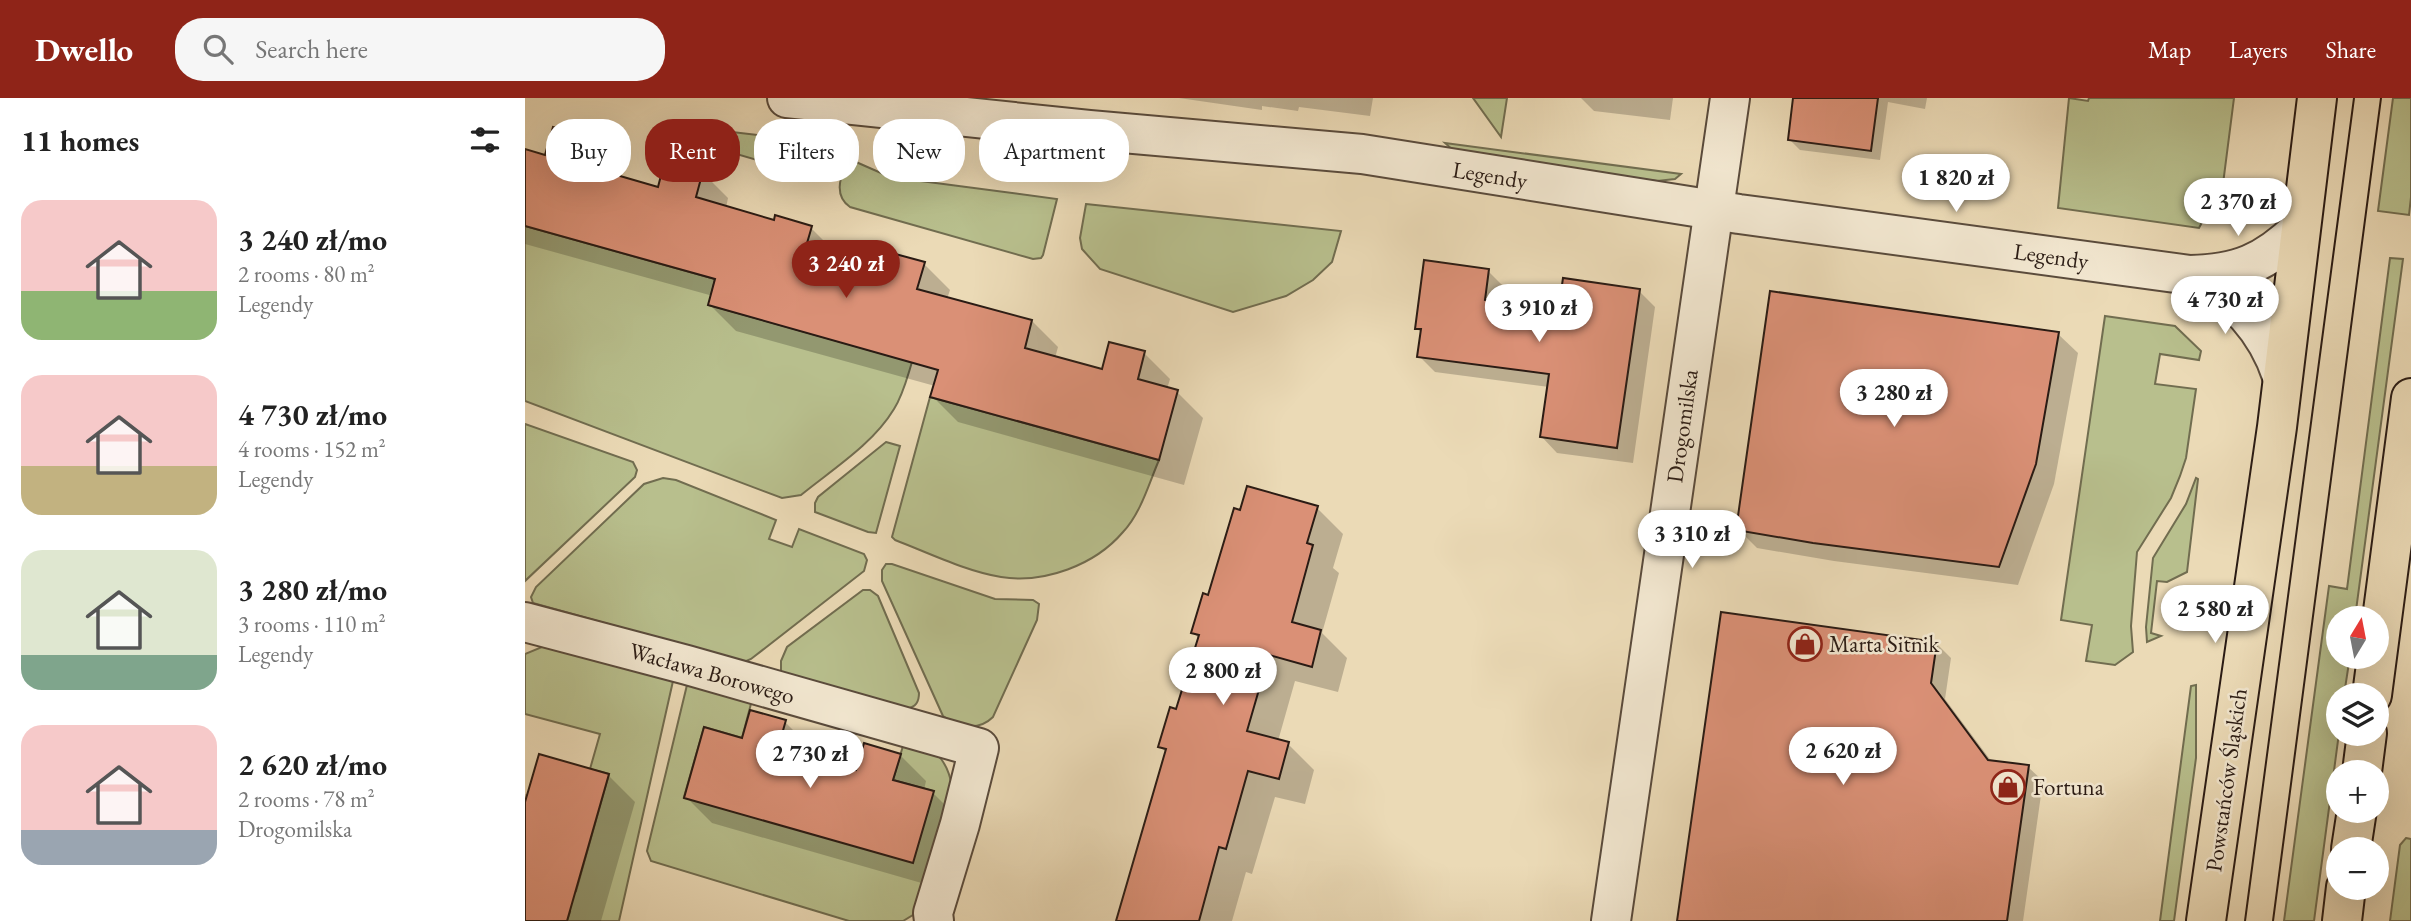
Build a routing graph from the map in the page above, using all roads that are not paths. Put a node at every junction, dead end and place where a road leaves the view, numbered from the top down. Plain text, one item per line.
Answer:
1 (787, 98) edge
2 (1730, 98) edge
3 (2317, 98) edge
4 (1713, 210) junction
5 (2300, 229) junction
6 (2190, 275) junction
7 (2282, 376) junction
8 (2411, 398) edge
9 (525, 622) edge
10 (2374, 683) edge
11 (2344, 900) edge
12 (934, 921) edge
13 (1611, 921) edge
14 (2206, 921) edge
15 (2342, 921) edge

1 - 4 street, Legendy
2 - 4 street, Drogomilska
3 - 5 main road, Powstańców Śląskich
4 - 6 street, Legendy
4 - 13 street, Drogomilska
5 - 6 street, Legendy
5 - 7 main road, Powstańców Śląskich
6 - 7 street, Legendy
7 - 14 main road, Powstańców Śląskich
8 - 10 main road
9 - 12 street, Wacława Borowego
11 - 15 main road

